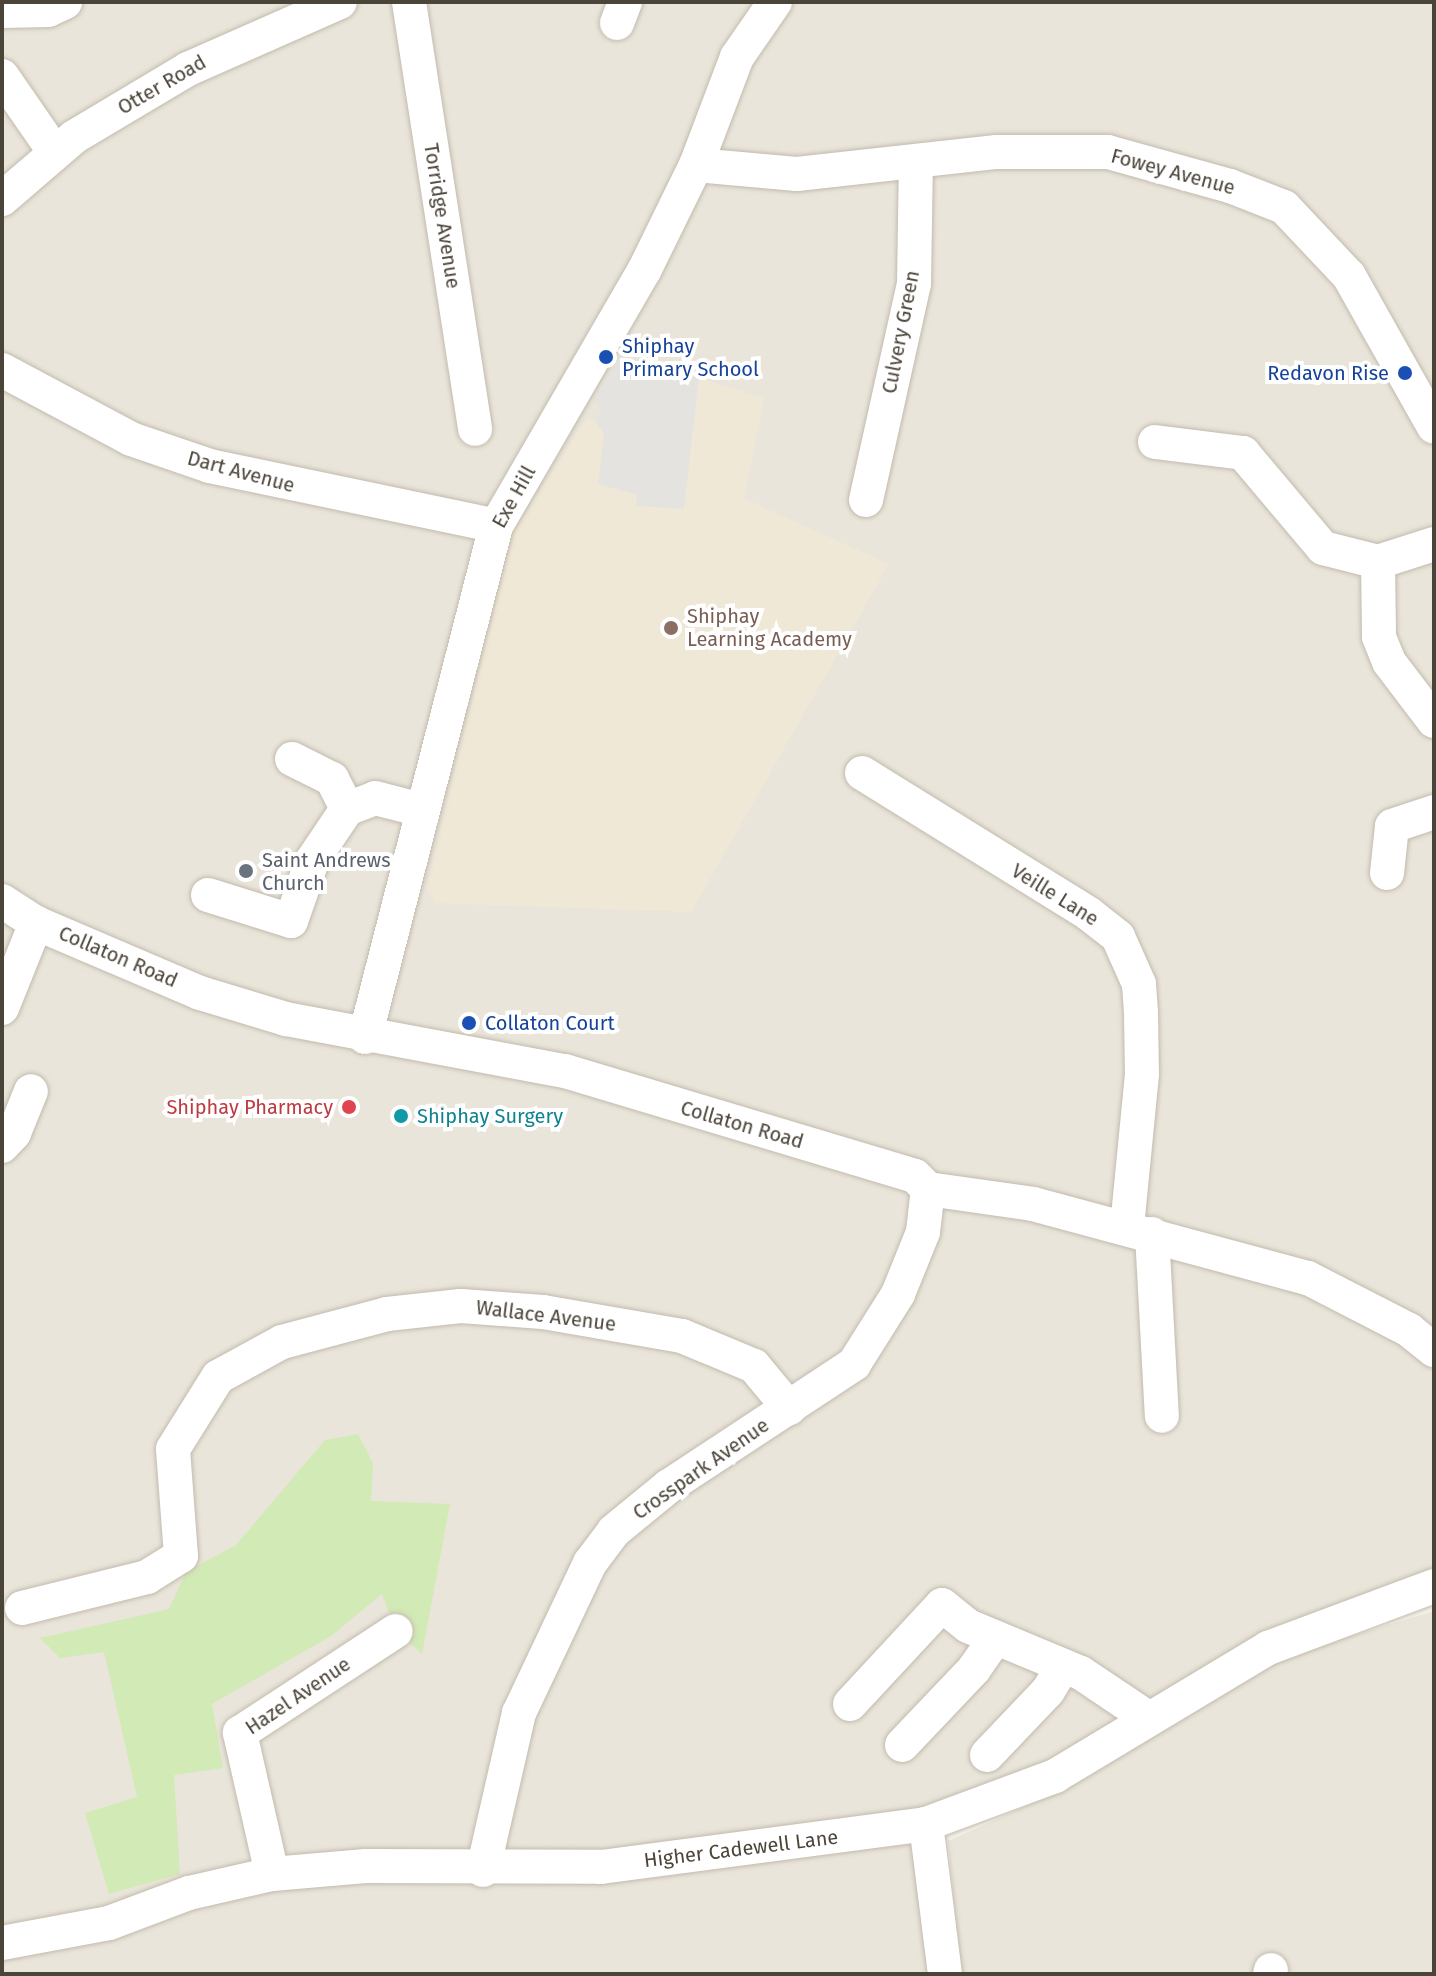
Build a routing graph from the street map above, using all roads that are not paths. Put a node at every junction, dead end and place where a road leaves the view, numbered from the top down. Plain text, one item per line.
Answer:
1 (65, 2) edge
2 (340, 2) edge
3 (409, 2) edge
4 (775, 2) edge
5 (2, 11) edge
6 (2, 76) edge
7 (54, 151) junction
8 (916, 162) junction
9 (696, 165) junction
10 (2, 199) edge
11 (2, 370) edge
12 (1434, 427) edge
13 (475, 429) dead end
14 (1155, 442) dead end
15 (866, 500) dead end
16 (496, 526) junction
17 (1434, 544) edge
18 (1378, 562) junction
19 (1434, 721) edge
20 (292, 759) dead end
21 (862, 773) dead end
22 (347, 809) junction
23 (422, 810) junction
24 (1434, 812) edge
25 (1387, 873) dead end
26 (208, 895) dead end
27 (2, 901) edge
28 (36, 923) junction
29 (2, 1008) edge
30 (365, 1037) junction
31 (31, 1091) dead end
32 (2, 1146) edge
33 (928, 1189) junction
34 (1140, 1231) junction
35 (1434, 1350) edge
36 (789, 1408) junction
37 (1162, 1416) dead end
38 (1434, 1587) edge
39 (22, 1608) dead end
40 (396, 1631) dead end
41 (996, 1638) junction
42 (1063, 1666) junction
43 (850, 1704) dead end
44 (1148, 1718) junction
45 (902, 1745) dead end
46 (987, 1755) dead end
47 (926, 1824) junction
48 (483, 1870) junction
49 (272, 1874) junction
50 (2, 1943) edge
51 (945, 1974) edge

1 - 5 street
2 - 7 street, Otter Road
3 - 13 street, Torridge Avenue
4 - 9 street, Exe Hill
6 - 7 street
7 - 10 street, Otter Road
8 - 9 street, Fowey Avenue
8 - 12 street, Fowey Avenue
8 - 15 street, Culvery Green
9 - 16 street, Exe Hill
11 - 16 street, Dart Avenue
14 - 18 street
16 - 23 street, Exe Hill
17 - 18 street
18 - 19 street
20 - 22 street
21 - 34 street, Veille Lane
22 - 23 street
22 - 26 street
23 - 30 street, Exe Hill
24 - 25 street
27 - 28 street, Collaton Road
28 - 29 street
28 - 30 street, Collaton Road
30 - 33 street, Collaton Road
31 - 32 street
33 - 34 street, Collaton Road
33 - 36 street, Crosspark Avenue
34 - 35 street, Collaton Road
34 - 37 street, Veille Lane
36 - 39 street, Wallace Avenue
36 - 48 street, Crosspark Avenue
38 - 44 street, Higher Cadewell Lane
40 - 49 street, Hazel Avenue
41 - 42 street
41 - 43 street
41 - 45 street
42 - 44 street
42 - 46 street
44 - 47 street, Higher Cadewell Lane
47 - 48 street, Higher Cadewell Lane
47 - 51 street
48 - 49 street, Higher Cadewell Lane
49 - 50 street, Higher Cadewell Lane

